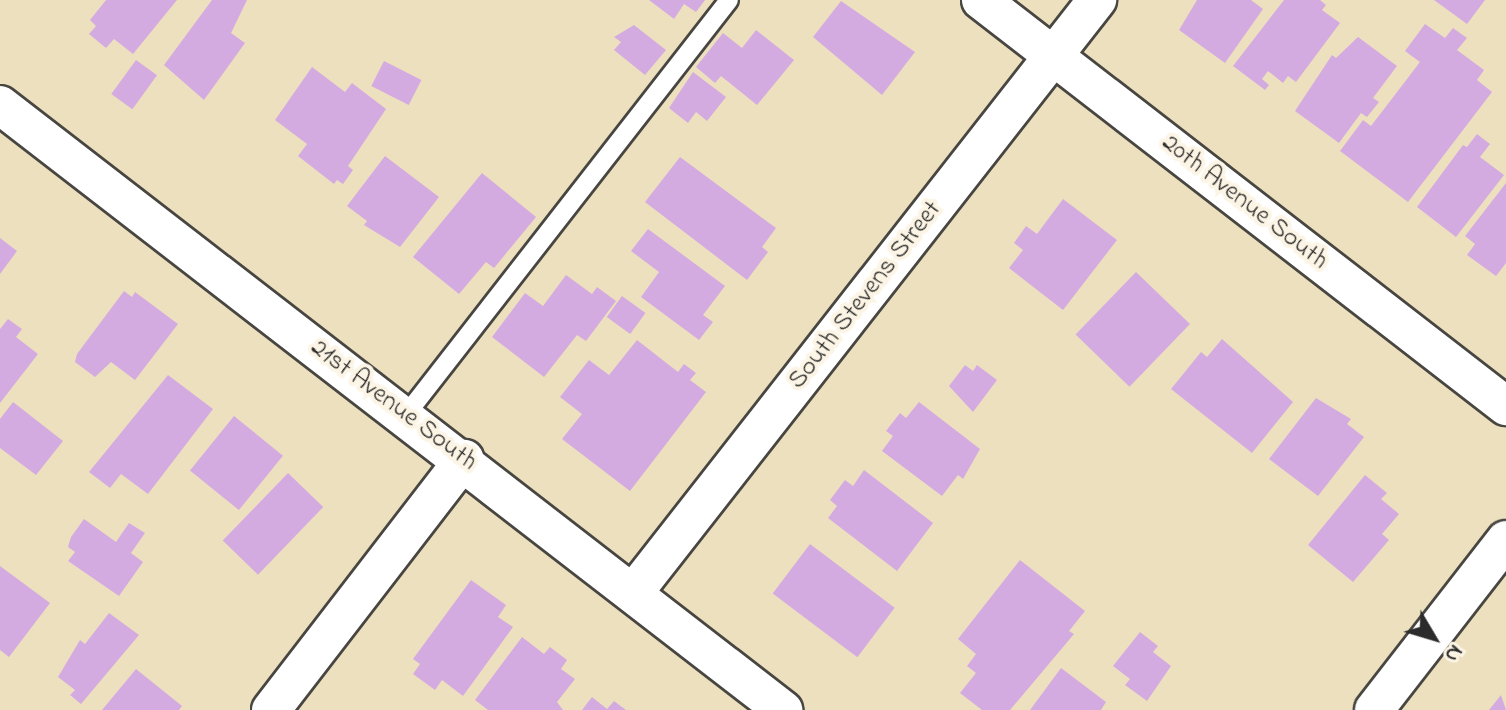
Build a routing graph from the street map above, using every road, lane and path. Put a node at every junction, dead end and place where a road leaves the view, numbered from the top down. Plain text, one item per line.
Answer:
1 (729, 0) edge
2 (981, 0) edge
3 (1097, 0) edge
4 (1054, 55) junction
5 (0, 105) edge
6 (1506, 406) edge
7 (405, 416) junction
8 (464, 459) junction
9 (1506, 540) edge
10 (634, 592) junction
11 (271, 710) edge
12 (783, 710) edge
13 (1374, 710) edge

1 - 7 lane
2 - 4 street, 20th Avenue South
3 - 4 street, South Stevens Street
4 - 6 street, 20th Avenue South
4 - 10 street, South Stevens Street
5 - 7 street, 21st Avenue South
7 - 8 street, 21st Avenue South
8 - 10 street, 21st Avenue South
8 - 11 street
9 - 13 street
10 - 12 street, 21st Avenue South

